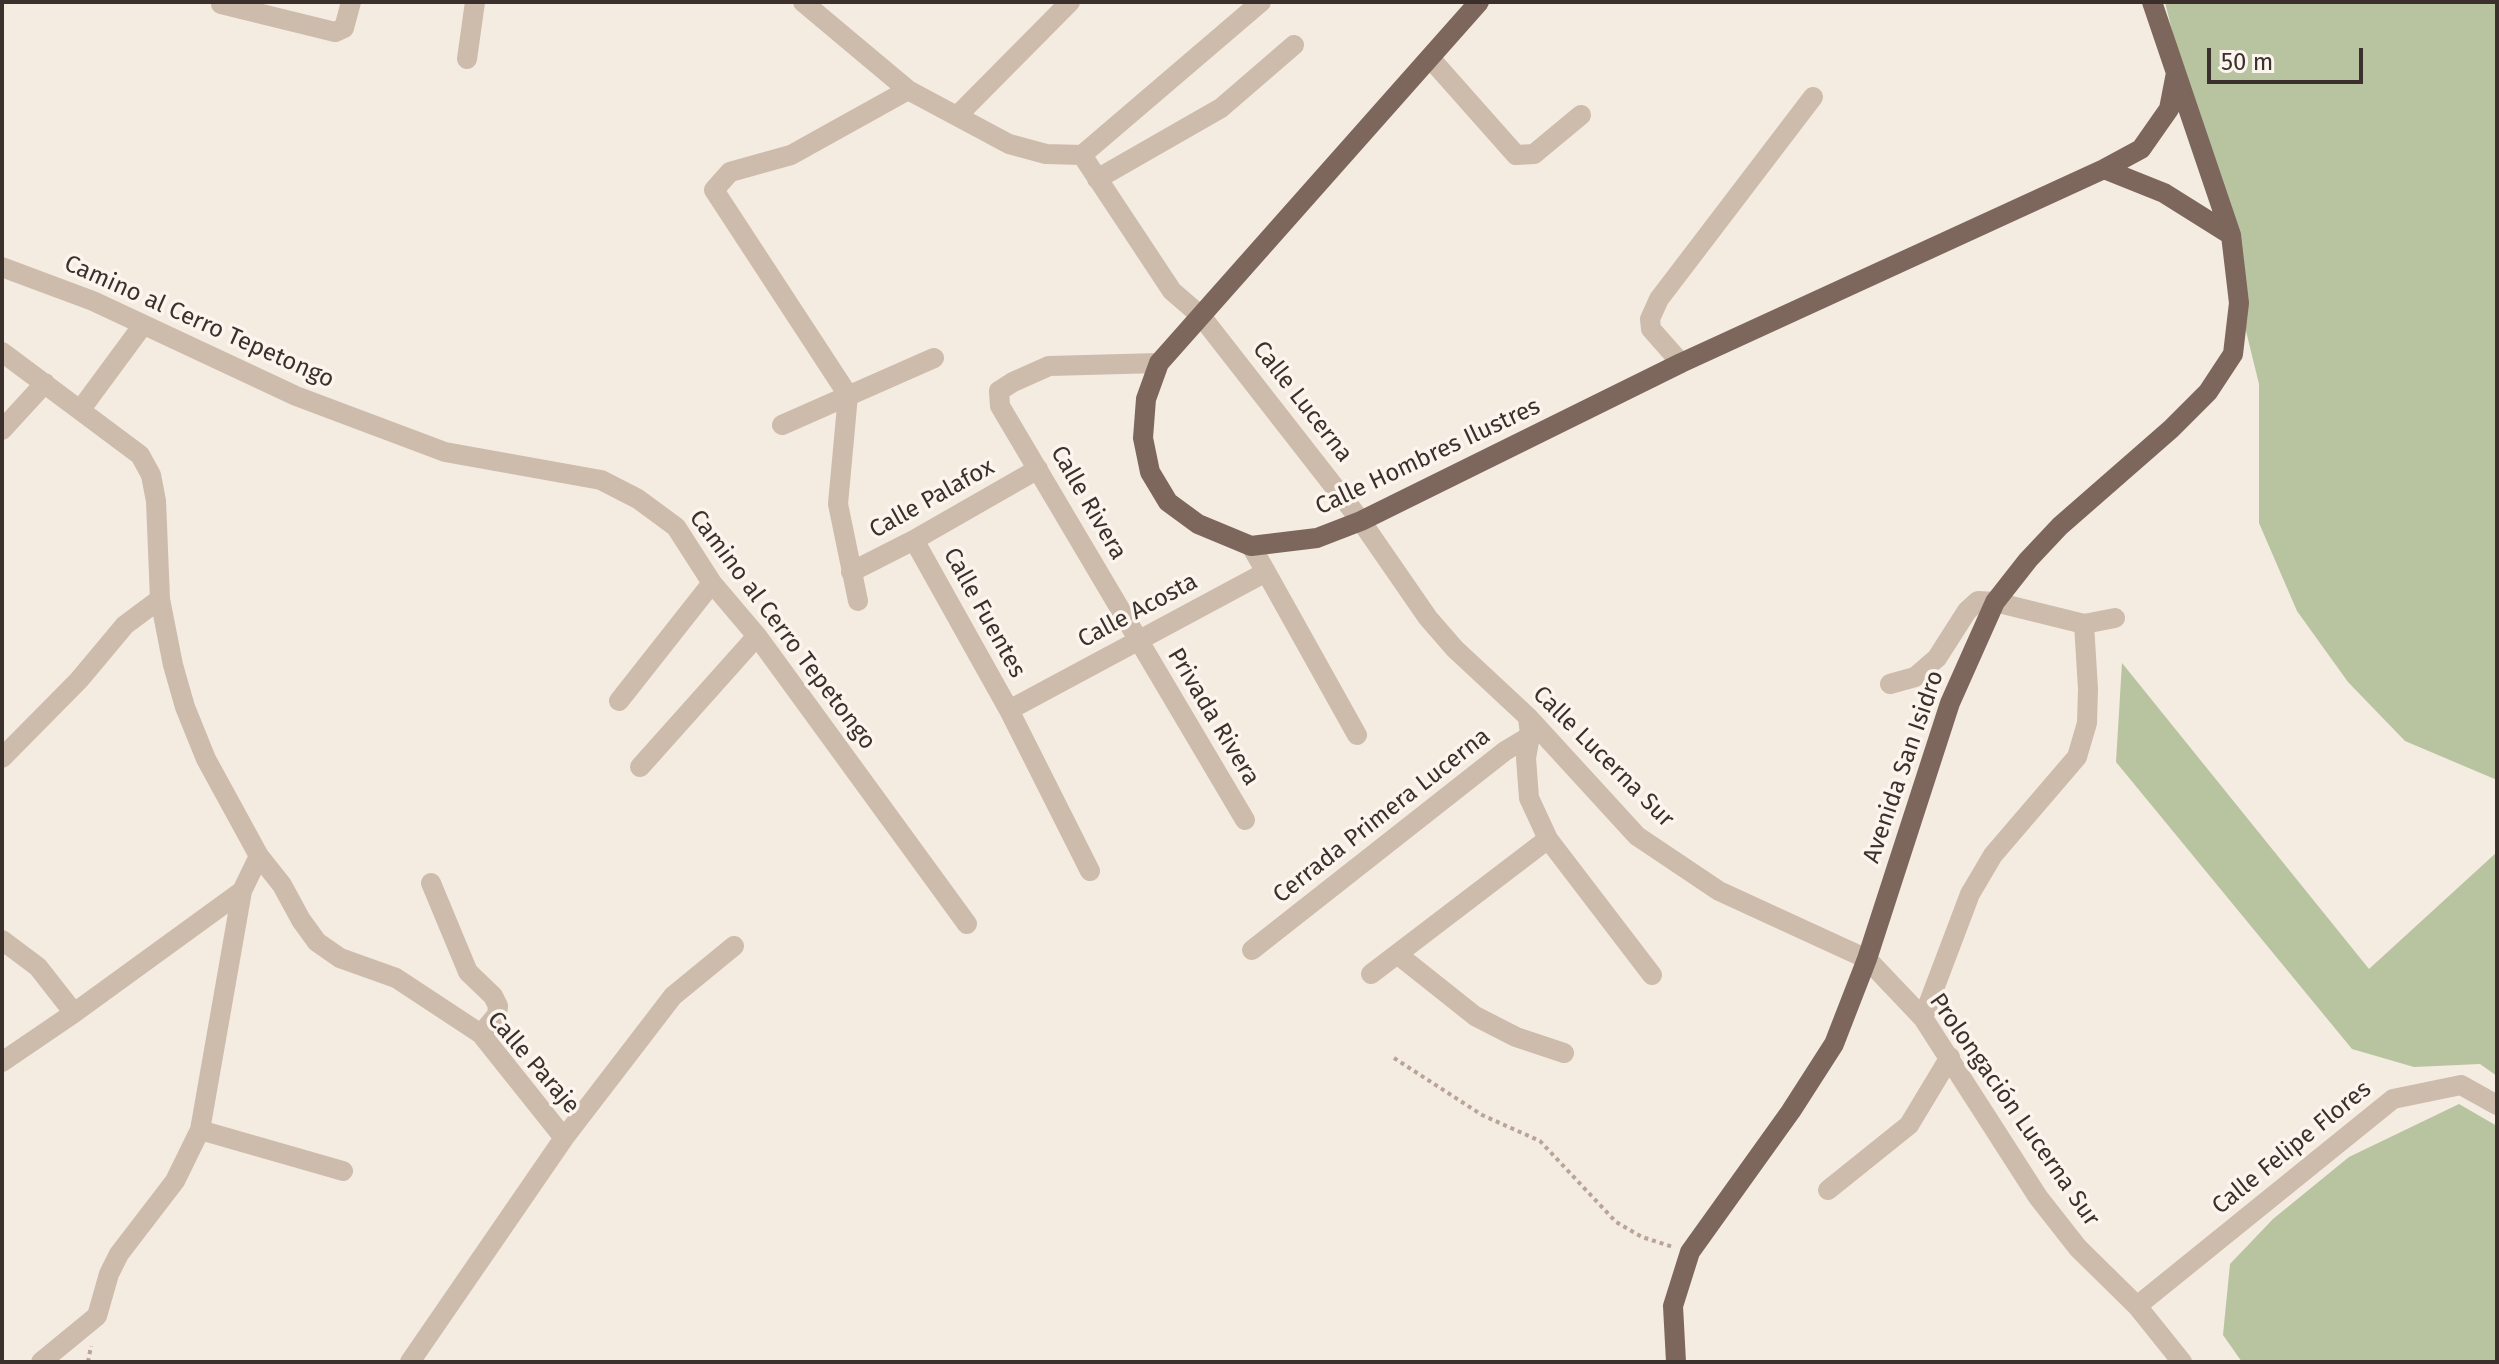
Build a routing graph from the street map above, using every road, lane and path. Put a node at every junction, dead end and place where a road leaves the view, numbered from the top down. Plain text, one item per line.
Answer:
1 (351, 2) edge
2 (475, 2) edge
3 (803, 2) edge
4 (1070, 2) edge
5 (1261, 2) edge
6 (1479, 2) edge
7 (2152, 2) edge
8 (221, 4) edge
9 (1294, 45) dead end
10 (1430, 58) junction
11 (467, 59) dead end
12 (2176, 73) junction
13 (908, 90) junction
14 (1813, 97) dead end
15 (1581, 115) dead end
16 (957, 116) junction
17 (1082, 155) junction
18 (2104, 169) junction
19 (1097, 179) junction
20 (2231, 235) junction
21 (2, 267) edge
22 (1201, 316) junction
23 (143, 325) junction
24 (2, 352) edge
25 (934, 358) dead end
26 (1159, 363) junction
27 (1681, 363) junction
28 (45, 383) junction
29 (848, 395) junction
30 (81, 409) junction
31 (782, 425) dead end
32 (2, 430) edge
33 (1038, 469) junction
34 (1361, 521) junction
35 (914, 540) junction
36 (1251, 546) junction
37 (851, 572) junction
38 (1266, 572) junction
39 (712, 583) junction
40 (160, 599) junction
41 (858, 601) dead end
42 (1995, 602) junction
43 (2115, 618) dead end
44 (2084, 624) junction
45 (757, 636) junction
46 (1138, 640) junction
47 (1890, 684) dead end
48 (619, 701) dead end
49 (1009, 710) junction
50 (1529, 727) junction
51 (1357, 735) dead end
52 (2, 758) edge
53 (640, 767) dead end
54 (1245, 820) dead end
55 (1548, 839) junction
56 (259, 856) junction
57 (1090, 871) dead end
58 (431, 883) dead end
59 (242, 891) junction
60 (967, 924) dead end
61 (2, 940) edge
62 (734, 946) dead end
63 (1252, 950) dead end
64 (1397, 954) junction
65 (1867, 959) junction
66 (1371, 974) dead end
67 (1652, 975) dead end
68 (74, 1013) junction
69 (1923, 1018) junction
70 (481, 1034) junction
71 (1564, 1053) dead end
72 (1950, 1057) junction
73 (1394, 1058) dead end
74 (2, 1062) edge
75 (2497, 1105) edge
76 (200, 1130) junction
77 (564, 1138) junction
78 (343, 1171) dead end
79 (1828, 1190) dead end
80 (1690, 1252) junction
81 (2137, 1306) junction
82 (41, 1362) edge
83 (410, 1362) edge
84 (1676, 1362) edge
85 (2182, 1362) edge

1 - 8 street
2 - 11 street
3 - 13 street
4 - 16 street
5 - 17 street
6 - 10 main road, Calle Hombres Ilustres
7 - 12 main road, Avenida San Isidro
9 - 19 street
10 - 15 street
10 - 22 main road, Calle Hombres Ilustres
12 - 18 main road, Calle Hombres Ilustres
12 - 20 main road, Avenida San Isidro
13 - 16 street
13 - 29 street
14 - 27 street
16 - 17 street
17 - 19 street
18 - 20 main road
18 - 27 main road, Calle Hombres Ilustres
19 - 22 street
20 - 42 main road, Avenida San Isidro
21 - 23 street, Camino al Cerro Tepetongo
22 - 26 main road, Calle Hombres Ilustres
22 - 34 street, Calle Lucerna
23 - 30 street
23 - 39 street, Camino al Cerro Tepetongo
24 - 28 street, Calle Paraje
25 - 29 street
26 - 33 street, Calle Rivera
26 - 36 main road, Calle Hombres Ilustres
27 - 34 main road, Calle Hombres Ilustres
28 - 30 street, Calle Paraje
28 - 32 street
29 - 31 street
29 - 37 street
30 - 40 street, Calle Paraje
33 - 35 street, Calle Palafox
33 - 46 street, Calle Rivera
34 - 36 main road, Calle Hombres Ilustres
34 - 50 street, Calle Lucerna Sur
35 - 37 street, Calle Palafox
35 - 49 street, Calle Fuentes
36 - 38 street
37 - 41 street
38 - 46 street, Calle Acosta
38 - 51 street
39 - 45 street, Camino al Cerro Tepetongo
39 - 48 street
40 - 52 street
40 - 56 street, Calle Paraje
42 - 44 street
42 - 47 street
42 - 65 main road, Avenida San Isidro
43 - 44 street
44 - 69 street
45 - 53 street
45 - 60 street, Camino al Cerro Tepetongo
46 - 49 street, Calle Acosta
46 - 54 street, Privada Rivera
49 - 57 street, Calle Fuentes
50 - 55 street
50 - 63 street, Cerrada Primera Lucerna
50 - 65 street, Calle Lucerna Sur
55 - 64 street
55 - 67 street
56 - 59 street
56 - 70 street, Calle Paraje
58 - 70 street
59 - 68 street
59 - 76 street
61 - 68 street
62 - 77 street
64 - 66 street
64 - 71 street
65 - 69 street, Prolongación Lucerna Sur
65 - 80 main road, Avenida San Isidro
68 - 74 street
69 - 72 street, Prolongación Lucerna Sur
70 - 77 street, Calle Paraje
72 - 79 street
72 - 81 street, Prolongación Lucerna Sur
73 - 80 path
75 - 81 street, Calle Felipe Flores
76 - 78 street
76 - 82 street
77 - 83 street, Calle Paraje
80 - 84 main road, Avenida San Isidro
81 - 85 street, Prolongación Lucerna Sur

